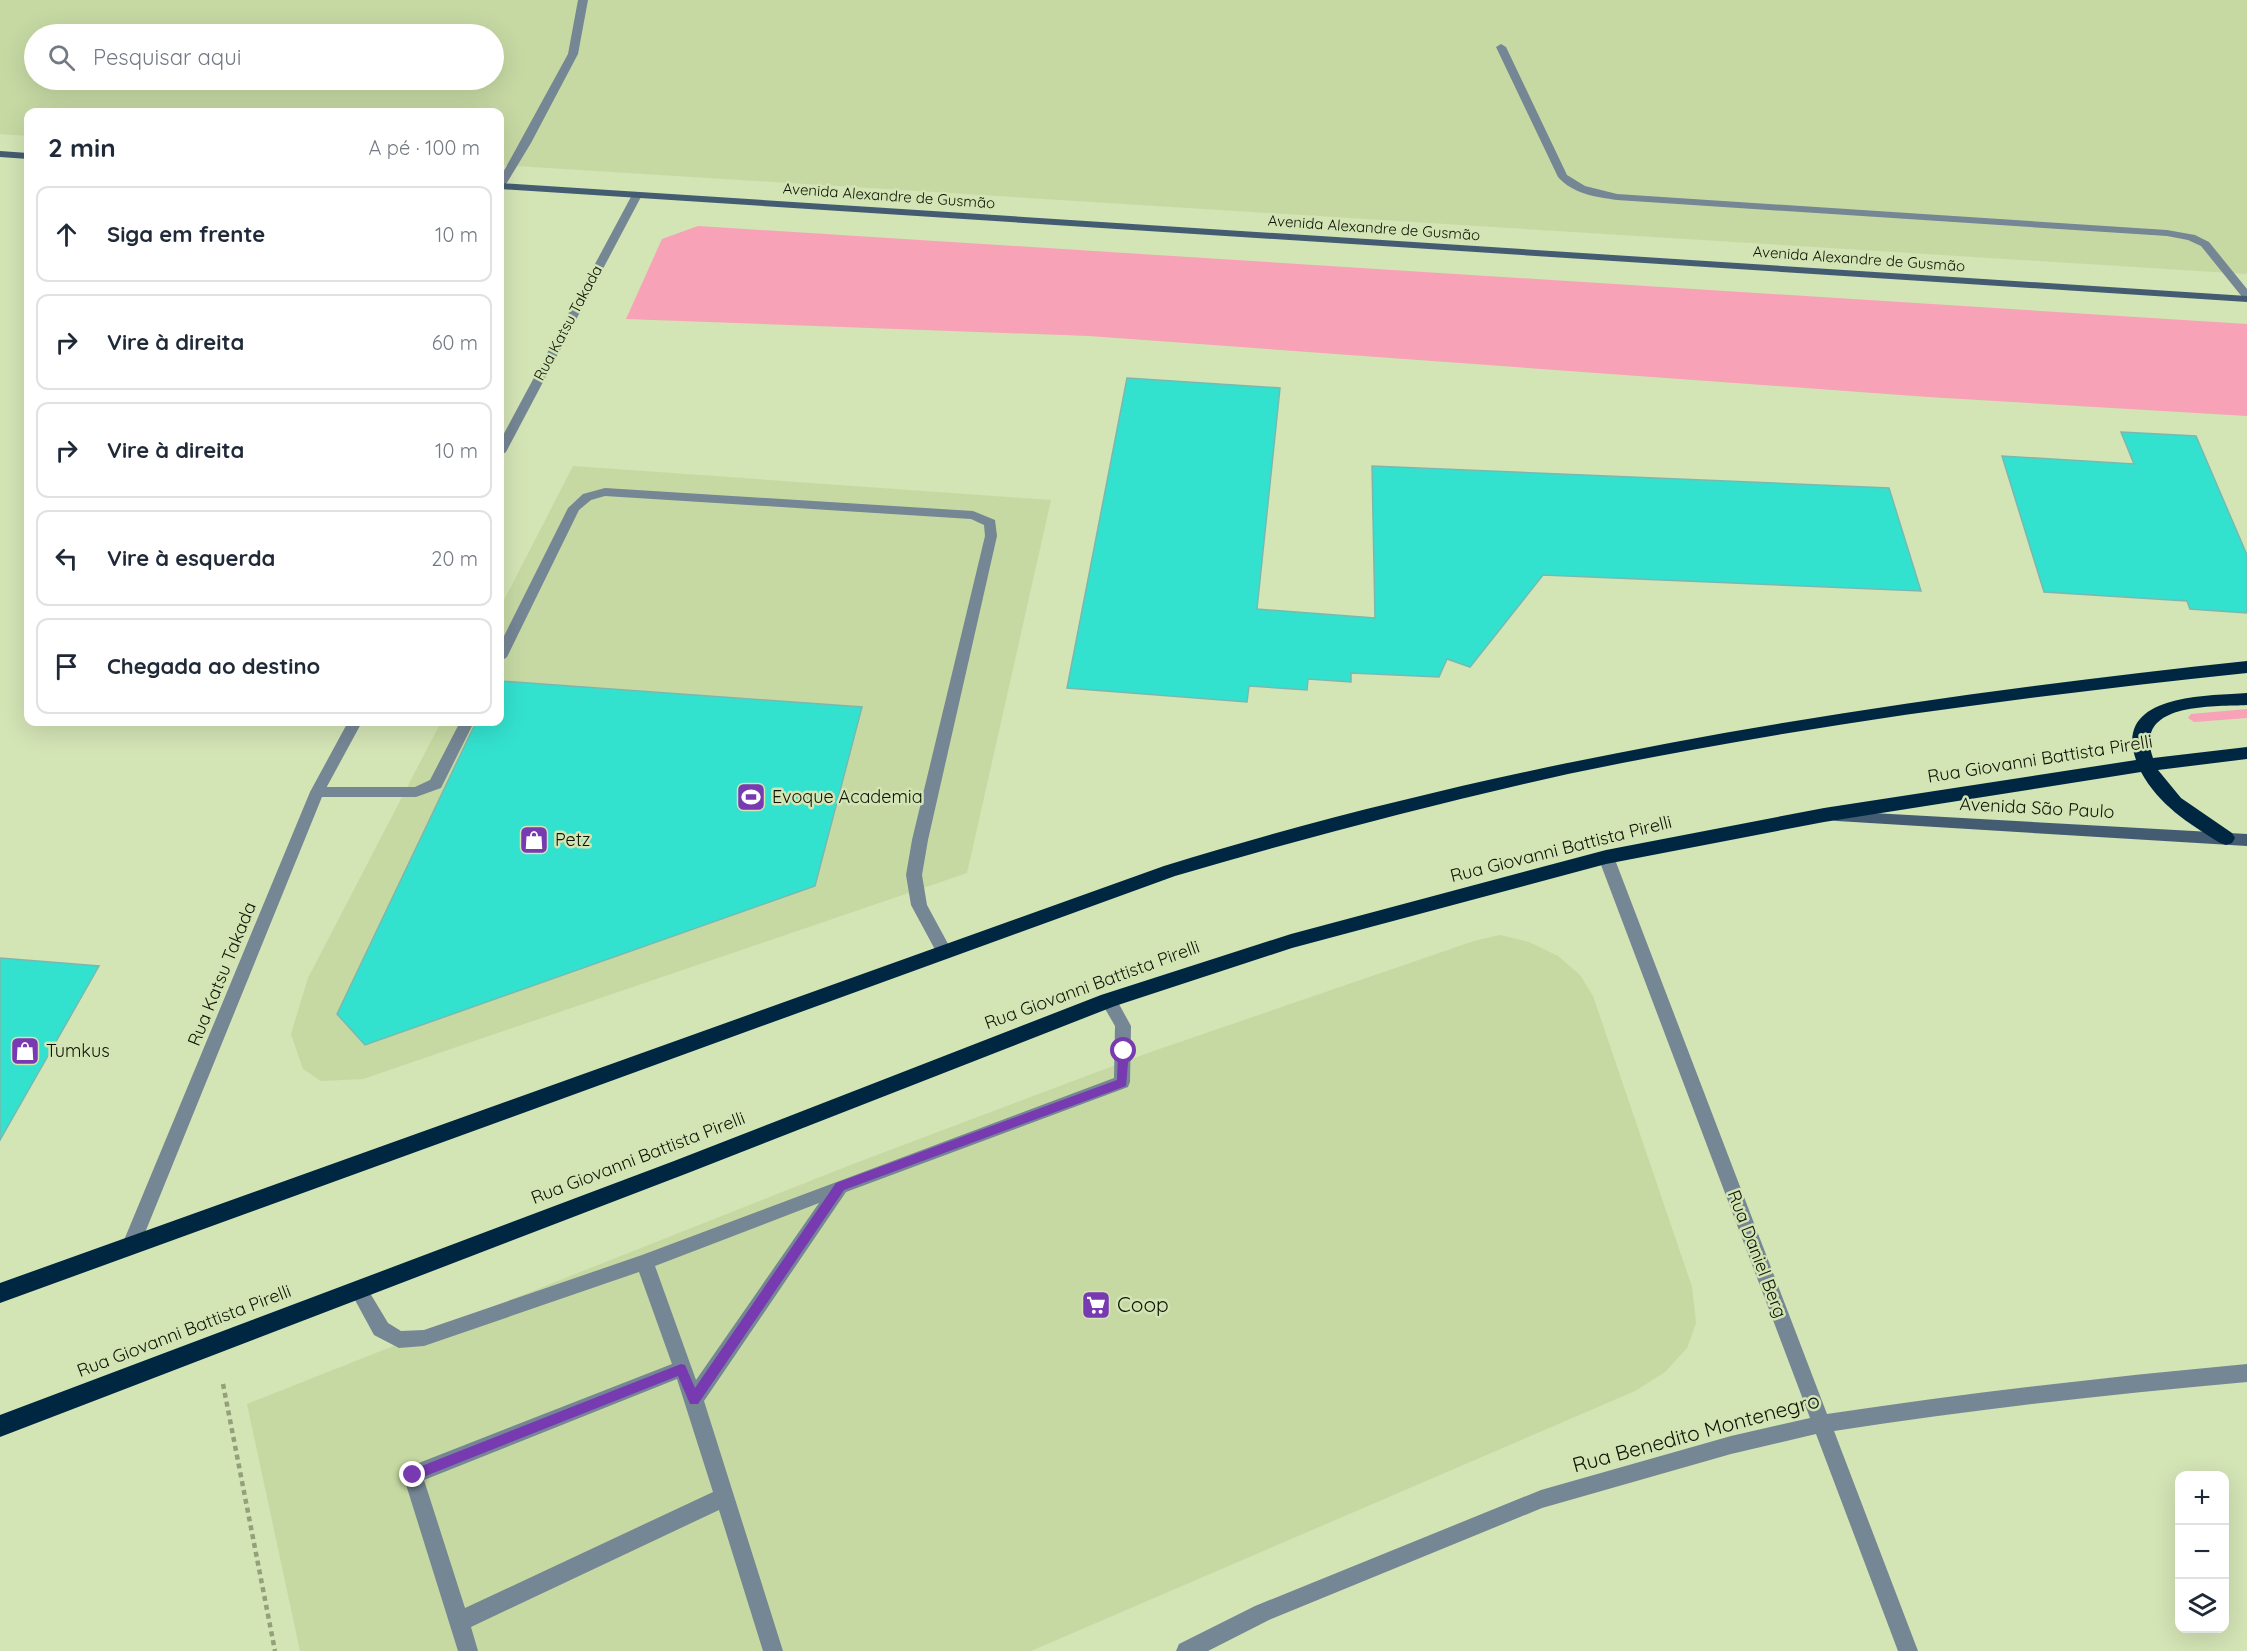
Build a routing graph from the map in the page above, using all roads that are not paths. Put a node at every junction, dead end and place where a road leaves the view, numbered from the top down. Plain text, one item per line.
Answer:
1 (583, 0) edge
2 (1501, 47) dead end
3 (0, 154) edge
4 (24, 156) edge
5 (504, 179) edge
6 (504, 186) edge
7 (636, 195) junction
8 (2247, 298) edge
9 (504, 444) edge
10 (504, 649) edge
11 (2247, 667) edge
12 (2247, 699) edge
13 (353, 726) edge
14 (465, 726) edge
15 (2247, 753) edge
16 (2145, 765) junction
17 (317, 792) junction
18 (1824, 815) junction
19 (2226, 838) junction
20 (2247, 840) edge
21 (1606, 857) junction
22 (945, 953) junction
23 (1108, 1000) junction
24 (840, 1186) junction
25 (131, 1245) junction
26 (645, 1262) junction
27 (358, 1289) junction
28 (0, 1293) edge
29 (681, 1369) junction
30 (2247, 1372) edge
31 (694, 1400) junction
32 (1822, 1424) junction
33 (0, 1426) edge
34 (724, 1497) junction
35 (460, 1621) junction
36 (468, 1651) edge
37 (773, 1651) edge
38 (1186, 1651) edge
39 (1908, 1651) edge

1 - 5 street
2 - 8 street
3 - 4 street
6 - 7 street, Avenida Alexandre de Gusmão
7 - 8 street, Avenida Alexandre de Gusmão
7 - 9 street, Rua Katsu Takada
10 - 22 street
11 - 22 highway
12 - 16 highway
13 - 17 street, Rua Katsu Takada
14 - 17 street
15 - 16 highway, Rua Giovanni Battista Pirelli
16 - 18 highway, Rua Giovanni Battista Pirelli
16 - 19 highway
17 - 25 street, Rua Katsu Takada
18 - 19 street, Avenida São Paulo
18 - 21 highway, Rua Giovanni Battista Pirelli
19 - 20 street, Avenida São Paulo
21 - 23 highway, Rua Giovanni Battista Pirelli
21 - 32 street, Rua Daniel Berg
22 - 25 highway
23 - 24 street
23 - 27 highway, Rua Giovanni Battista Pirelli
24 - 26 street
24 - 31 street
25 - 28 highway
26 - 27 street
26 - 29 street
27 - 33 highway, Rua Giovanni Battista Pirelli
29 - 31 street
29 - 35 street
30 - 32 street, Rua Benedito Montenegro
31 - 34 street
32 - 38 street, Rua Benedito Montenegro
32 - 39 street, Rua Daniel Berg
34 - 35 street
34 - 37 street
35 - 36 street

